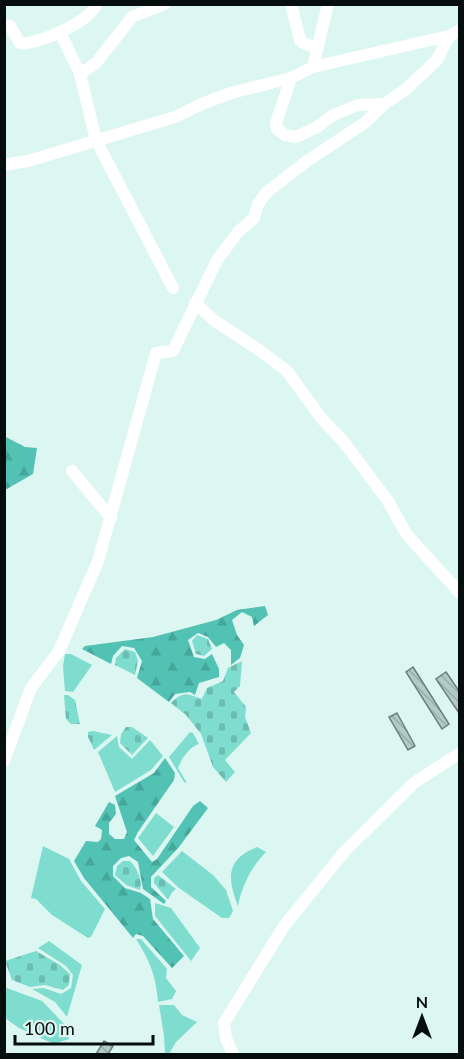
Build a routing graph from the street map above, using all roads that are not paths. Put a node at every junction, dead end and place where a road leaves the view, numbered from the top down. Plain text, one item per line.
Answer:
1 (96, 4) edge
2 (165, 4) edge
3 (291, 4) edge
4 (328, 4) edge
5 (4, 25) edge
6 (60, 32) junction
7 (454, 33) edge
8 (317, 47) junction
9 (313, 68) junction
10 (80, 74) junction
11 (291, 78) junction
12 (384, 104) junction
13 (96, 140) junction
14 (4, 165) edge
15 (173, 288) dead end
16 (195, 303) junction
17 (72, 471) dead end
18 (111, 518) junction
19 (459, 593) edge
20 (459, 753) edge
21 (4, 761) edge
22 (233, 1054) edge

1 - 6 street
2 - 10 street
3 - 8 street
4 - 8 street
5 - 6 street
6 - 10 street
7 - 9 street
7 - 12 street
8 - 9 street
9 - 11 street
10 - 13 street
11 - 12 street
11 - 13 street
12 - 16 street
13 - 14 street
13 - 15 street
16 - 18 street
16 - 19 street
17 - 18 street
18 - 21 street
20 - 22 street

